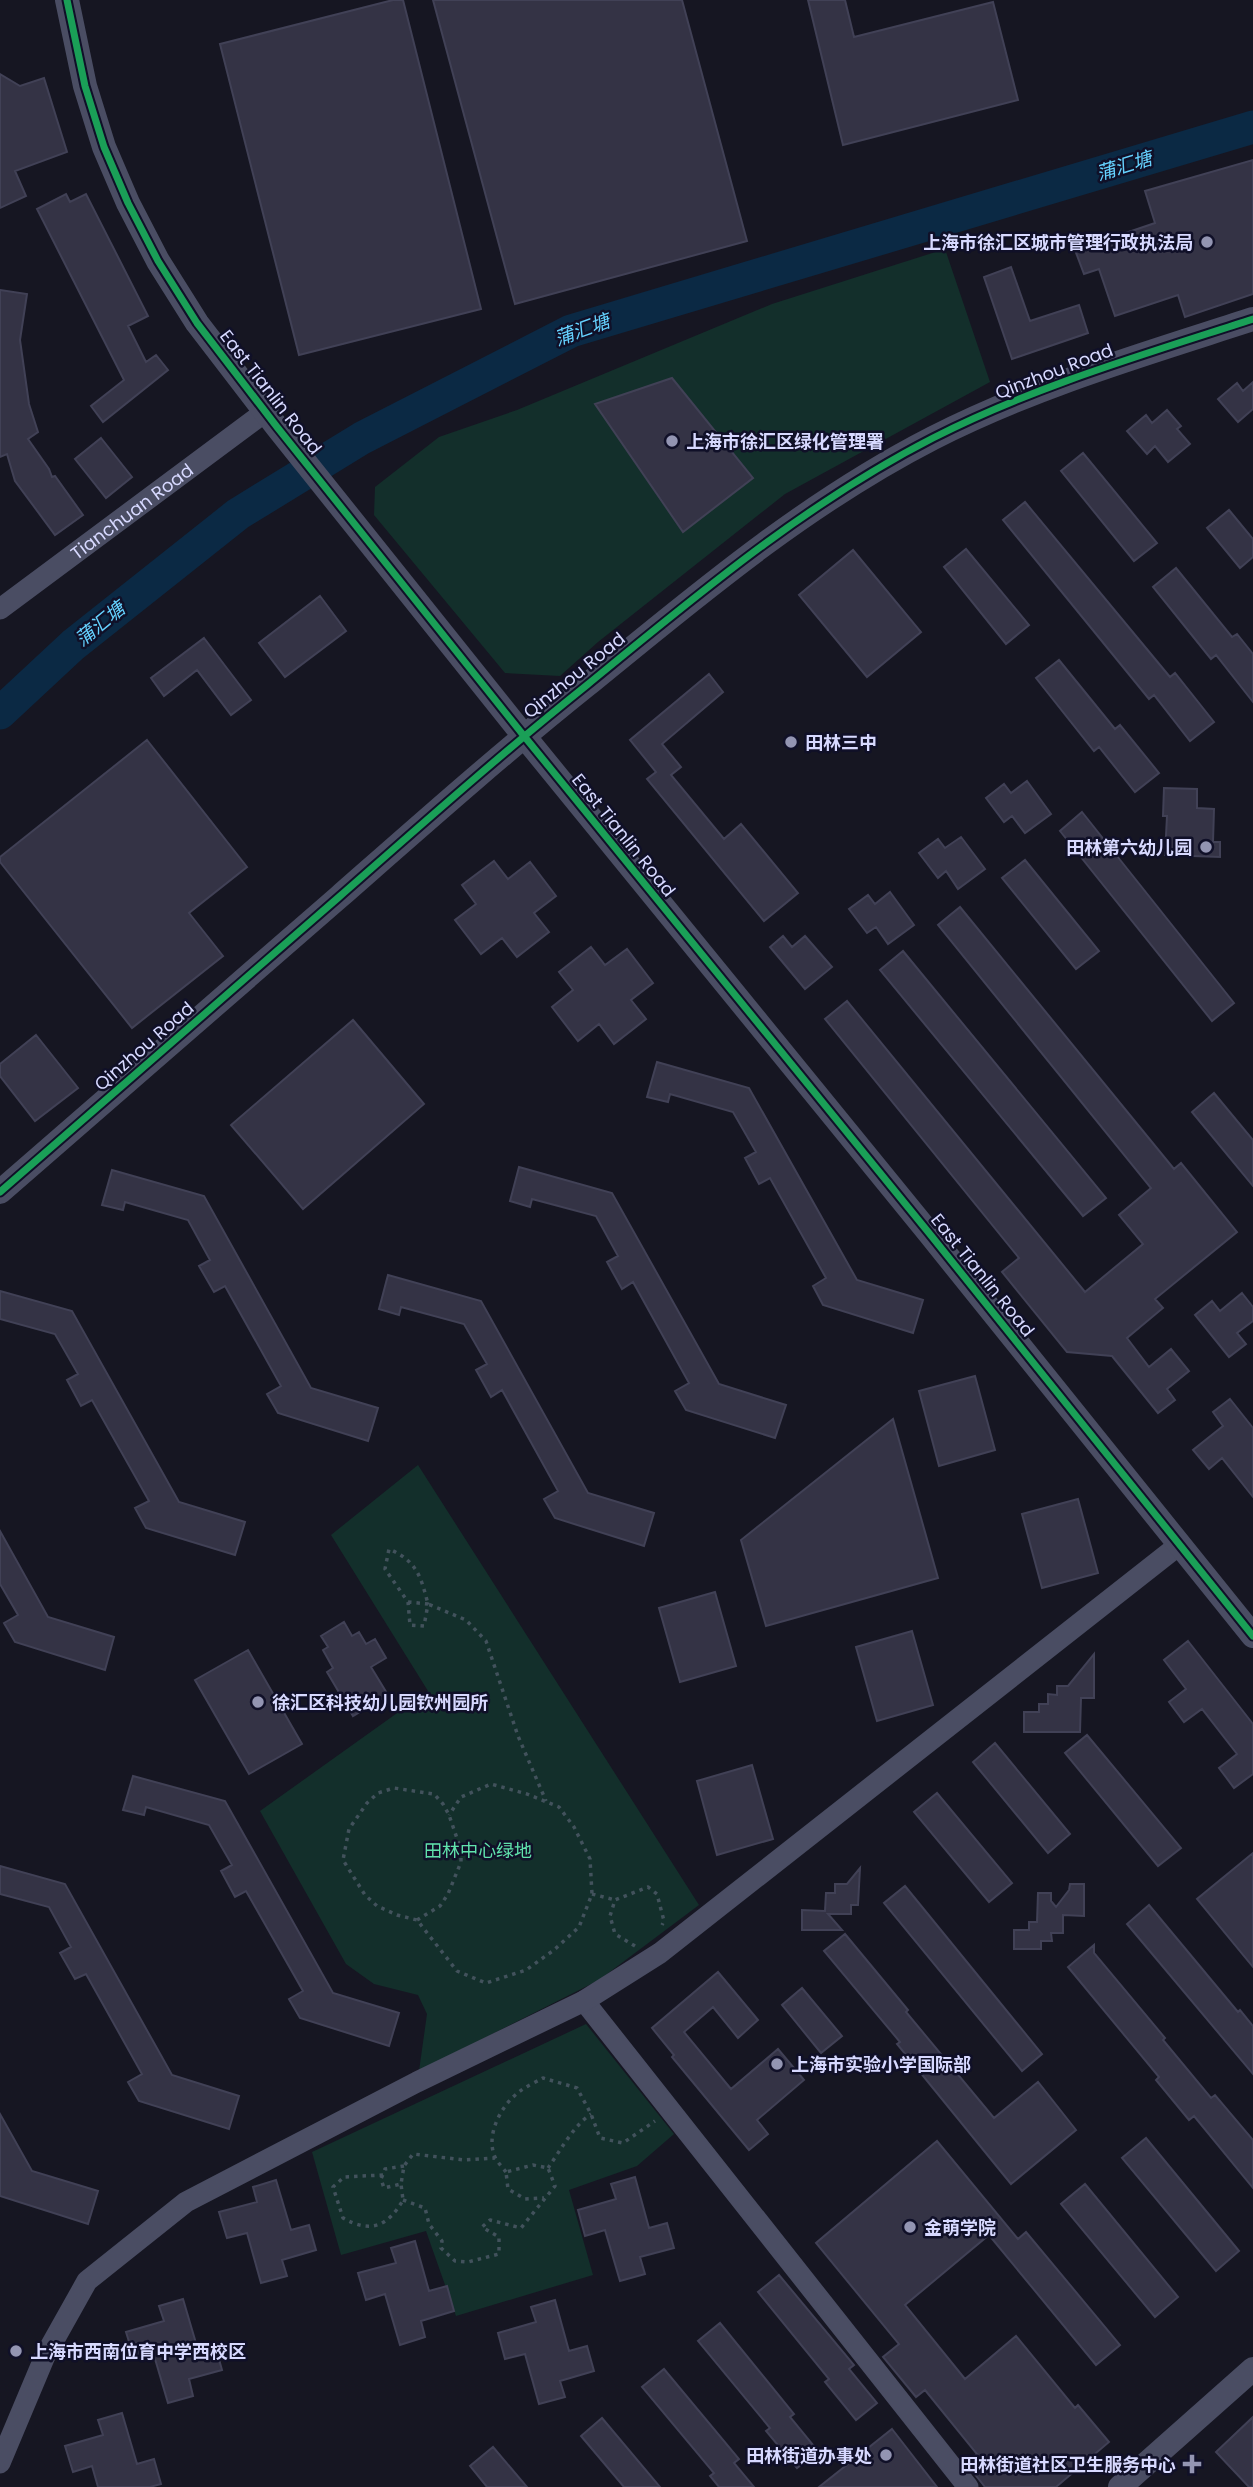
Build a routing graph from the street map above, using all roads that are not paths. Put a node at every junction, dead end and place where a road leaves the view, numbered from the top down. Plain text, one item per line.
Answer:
1 (67, 0) edge
2 (1253, 319) edge
3 (271, 420) junction
4 (0, 609) edge
5 (524, 736) junction
6 (0, 1192) edge
7 (1179, 1545) junction
8 (1253, 1636) edge
9 (584, 2001) junction
10 (1253, 2369) edge
11 (0, 2463) edge
12 (968, 2487) edge
13 (1120, 2487) edge

1 - 3 street, East Tianlin Road
2 - 5 street, Qinzhou Road
3 - 4 street, Tianchuan Road
3 - 5 street, East Tianlin Road
5 - 6 street, Qinzhou Road
5 - 7 street, East Tianlin Road
7 - 8 street, East Tianlin Road
7 - 9 street
9 - 11 street
9 - 12 street
10 - 13 street

